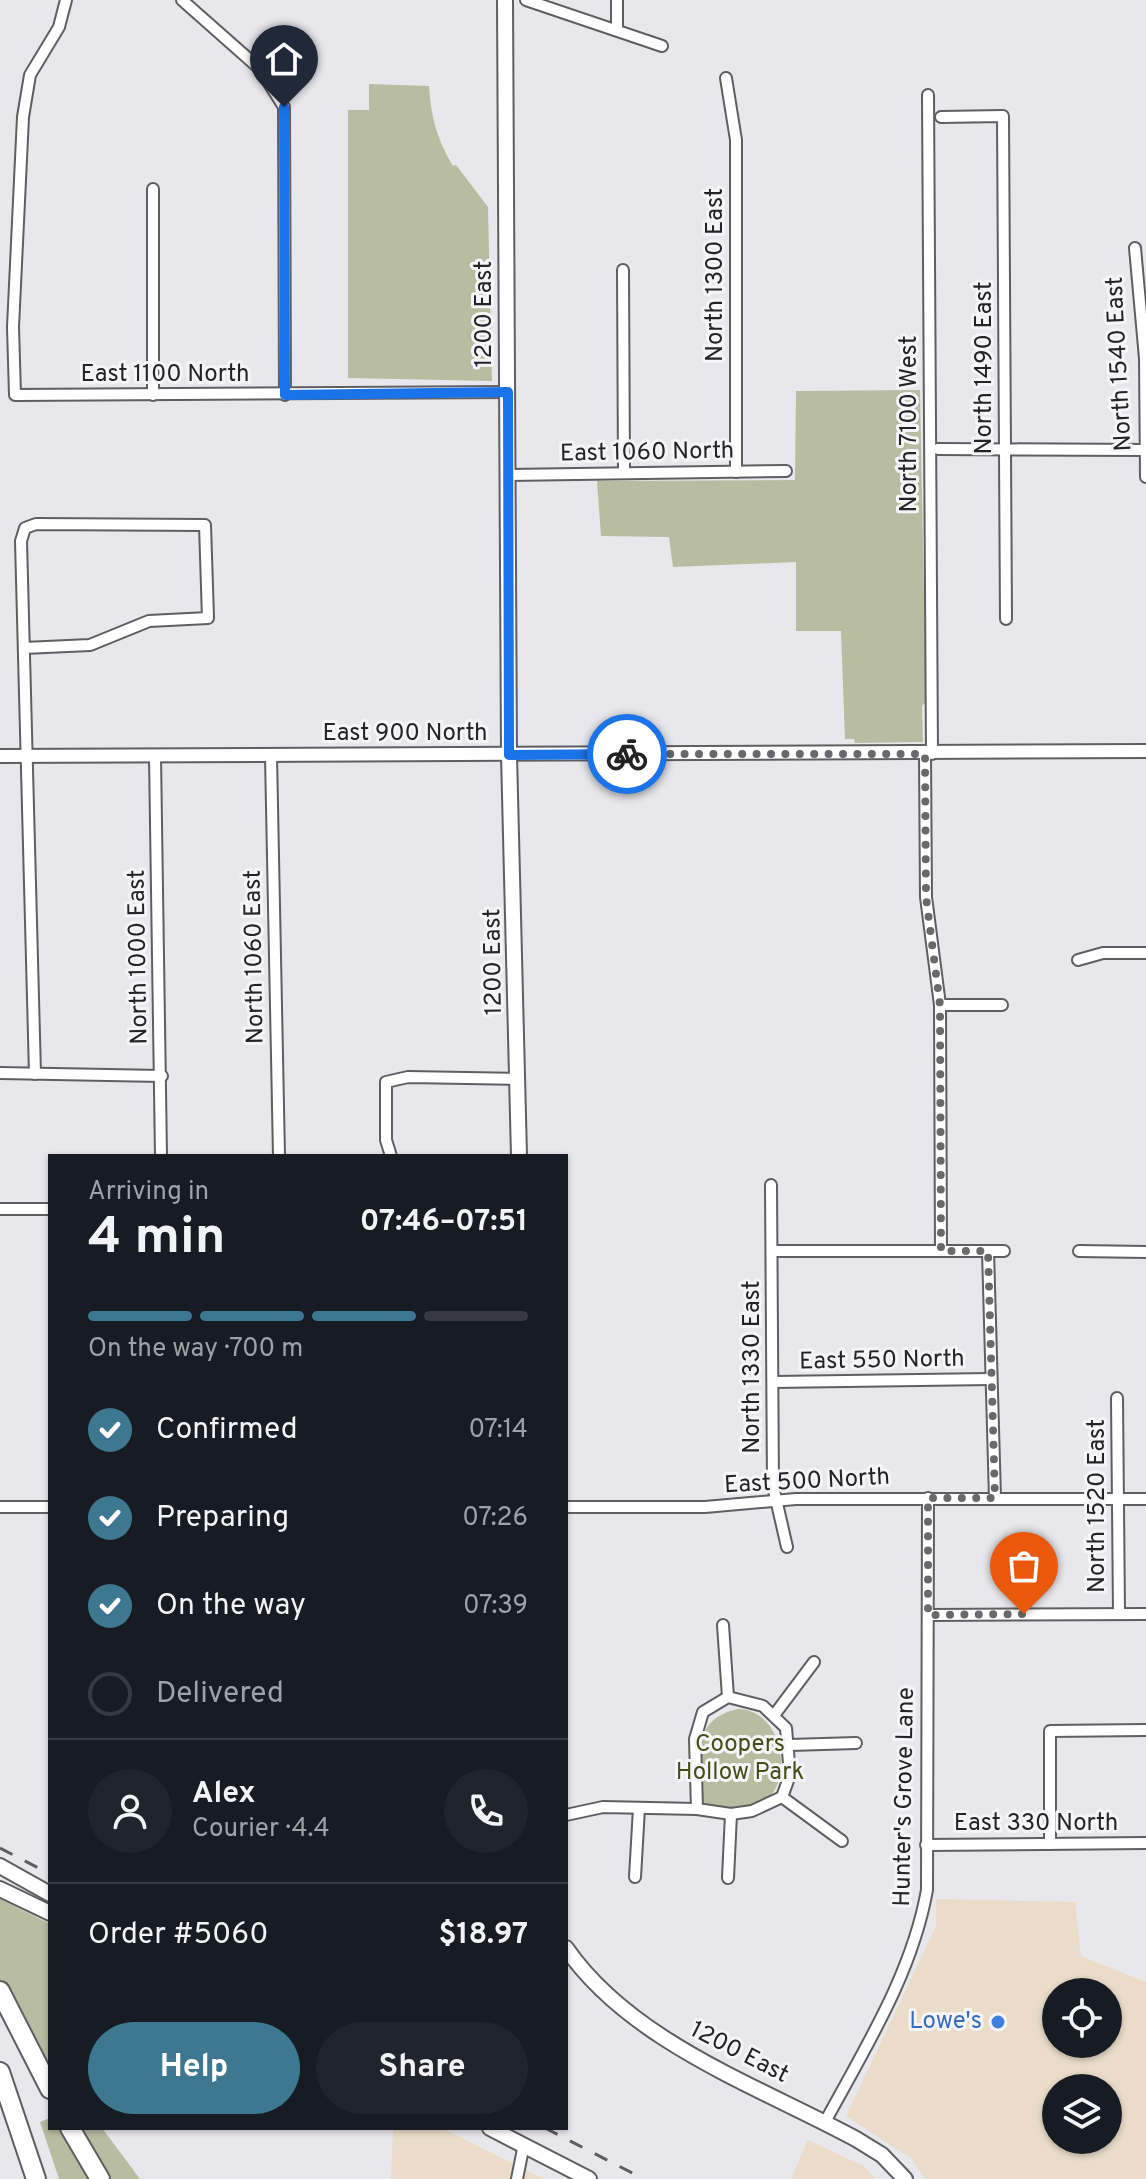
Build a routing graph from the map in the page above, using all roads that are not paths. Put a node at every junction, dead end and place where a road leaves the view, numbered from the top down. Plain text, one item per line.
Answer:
1 (66, 0) edge
2 (182, 0) edge
3 (505, 0) edge
4 (526, 0) edge
5 (617, 0) edge
6 (617, 29) junction
7 (662, 46) dead end
8 (726, 78) dead end
9 (928, 95) dead end
10 (941, 117) dead end
11 (153, 189) dead end
12 (1135, 248) dead end
13 (623, 270) dead end
14 (1144, 321) edge
15 (0, 327) edge
16 (13, 327) junction
17 (508, 392) junction
18 (153, 395) junction
19 (285, 395) junction
20 (938, 449) dead end
21 (1005, 450) junction
22 (1145, 450) edge
23 (786, 471) dead end
24 (736, 472) junction
25 (624, 473) junction
26 (509, 475) junction
27 (1146, 477) edge
28 (1006, 619) dead end
29 (24, 648) junction
30 (1146, 751) edge
31 (929, 754) junction
32 (509, 755) junction
33 (0, 756) edge
34 (24, 756) junction
35 (155, 756) junction
36 (271, 756) junction
37 (1146, 953) edge
38 (1078, 960) dead end
39 (940, 1005) junction
40 (1002, 1005) dead end
41 (0, 1073) edge
42 (35, 1074) junction
43 (162, 1076) junction
44 (518, 1079) junction
45 (161, 1154) edge
46 (279, 1154) edge
47 (390, 1154) edge
48 (519, 1154) edge
49 (771, 1185) dead end
50 (0, 1209) edge
51 (48, 1209) edge
52 (772, 1251) junction
53 (941, 1251) junction
54 (988, 1251) junction
55 (1004, 1251) dead end
56 (1079, 1251) dead end
57 (1146, 1252) edge
58 (991, 1379) junction
59 (773, 1382) junction
60 (1117, 1398) dead end
61 (928, 1498) junction
62 (995, 1498) junction
63 (1118, 1499) junction
64 (1146, 1499) edge
65 (775, 1501) junction
66 (0, 1507) edge
67 (48, 1507) edge
68 (568, 1507) edge
69 (787, 1547) dead end
70 (1119, 1613) junction
71 (1146, 1614) edge
72 (928, 1615) junction
73 (723, 1625) dead end
74 (814, 1662) dead end
75 (728, 1697) junction
76 (775, 1714) junction
77 (1146, 1730) edge
78 (856, 1743) dead end
79 (790, 1745) junction
80 (782, 1797) junction
81 (639, 1808) junction
82 (697, 1809) junction
83 (731, 1814) junction
84 (568, 1815) edge
85 (842, 1841) dead end
86 (1146, 1843) edge
87 (1050, 1844) junction
88 (926, 1845) junction
89 (0, 1866) edge
90 (635, 1877) dead end
91 (728, 1878) dead end
92 (0, 1889) edge
93 (48, 1893) edge
94 (48, 1912) edge
95 (568, 1950) edge
96 (0, 1991) edge
97 (0, 2072) edge
98 (48, 2085) edge
99 (825, 2122) junction
100 (71, 2130) edge
101 (494, 2130) edge
102 (524, 2144) junction
103 (36, 2179) edge
104 (100, 2179) edge
105 (517, 2179) edge
106 (589, 2179) edge
107 (905, 2179) edge

1 - 16 street
2 - 19 street
3 - 17 main road, 1200 East
4 - 6 street
5 - 6 street
6 - 7 street
8 - 24 street, North 1300 East
9 - 31 street, North 7100 West
10 - 21 street, North 1490 East
11 - 18 street
12 - 14 street, North 1540 East
13 - 25 street
14 - 22 street, North 1540 East
15 - 16 street
16 - 18 street, East 1100 North
17 - 19 street, East 1100 North
17 - 26 main road, 1200 East
18 - 19 street, East 1100 North
20 - 21 street
21 - 22 street
21 - 28 street, North 1490 East
22 - 27 street, North 1540 East
23 - 24 street, East 1060 North
24 - 25 street, East 1060 North
25 - 26 street, East 1060 North
26 - 32 main road, 1200 East
29 - 29 street
29 - 34 street
30 - 31 street, East 900 North
31 - 32 street, East 900 North
31 - 39 street, North 7100 West
32 - 36 street, East 900 North
32 - 44 main road, 1200 East
33 - 34 street, East 900 North
34 - 35 street, East 900 North
34 - 42 street
35 - 36 street, East 900 North
35 - 43 street, North 1000 East
36 - 46 street, North 1060 East
37 - 38 street
39 - 40 street
39 - 53 street, North 7100 West
41 - 42 street
42 - 43 street
43 - 45 street, North 1000 East
44 - 47 street
44 - 48 main road, 1200 East
49 - 52 street, North 1330 East
50 - 51 street
52 - 53 street
52 - 59 street, North 1330 East
53 - 54 street
54 - 55 street
54 - 58 street
56 - 57 street
58 - 59 street, East 550 North
58 - 62 street
59 - 65 street, North 1330 East
60 - 63 street, North 1520 East
61 - 62 street, East 500 North
61 - 65 street, East 500 North
61 - 72 street, Hunter's Grove Lane
62 - 63 street, East 500 North
63 - 64 street, East 500 North
63 - 70 street, North 1520 East
65 - 68 street, East 500 North
65 - 69 street, North 1330 East
66 - 67 street
70 - 71 street
70 - 72 street
72 - 88 street, Hunter's Grove Lane
73 - 75 street
74 - 76 street
75 - 76 street
75 - 82 street
76 - 79 street
77 - 87 street
78 - 79 street
79 - 80 street
80 - 83 street
80 - 85 street
81 - 82 street
81 - 84 street
81 - 90 street
82 - 83 street
83 - 91 street
86 - 87 street, East 330 North
87 - 88 street, East 330 North
88 - 99 street, Hunter's Grove Lane
89 - 93 main road
92 - 94 main road
95 - 99 main road, 1200 East
96 - 98 highway
97 - 103 highway
99 - 107 main road, 1200 East
100 - 104 highway
101 - 102 main road
102 - 105 street
102 - 106 main road

